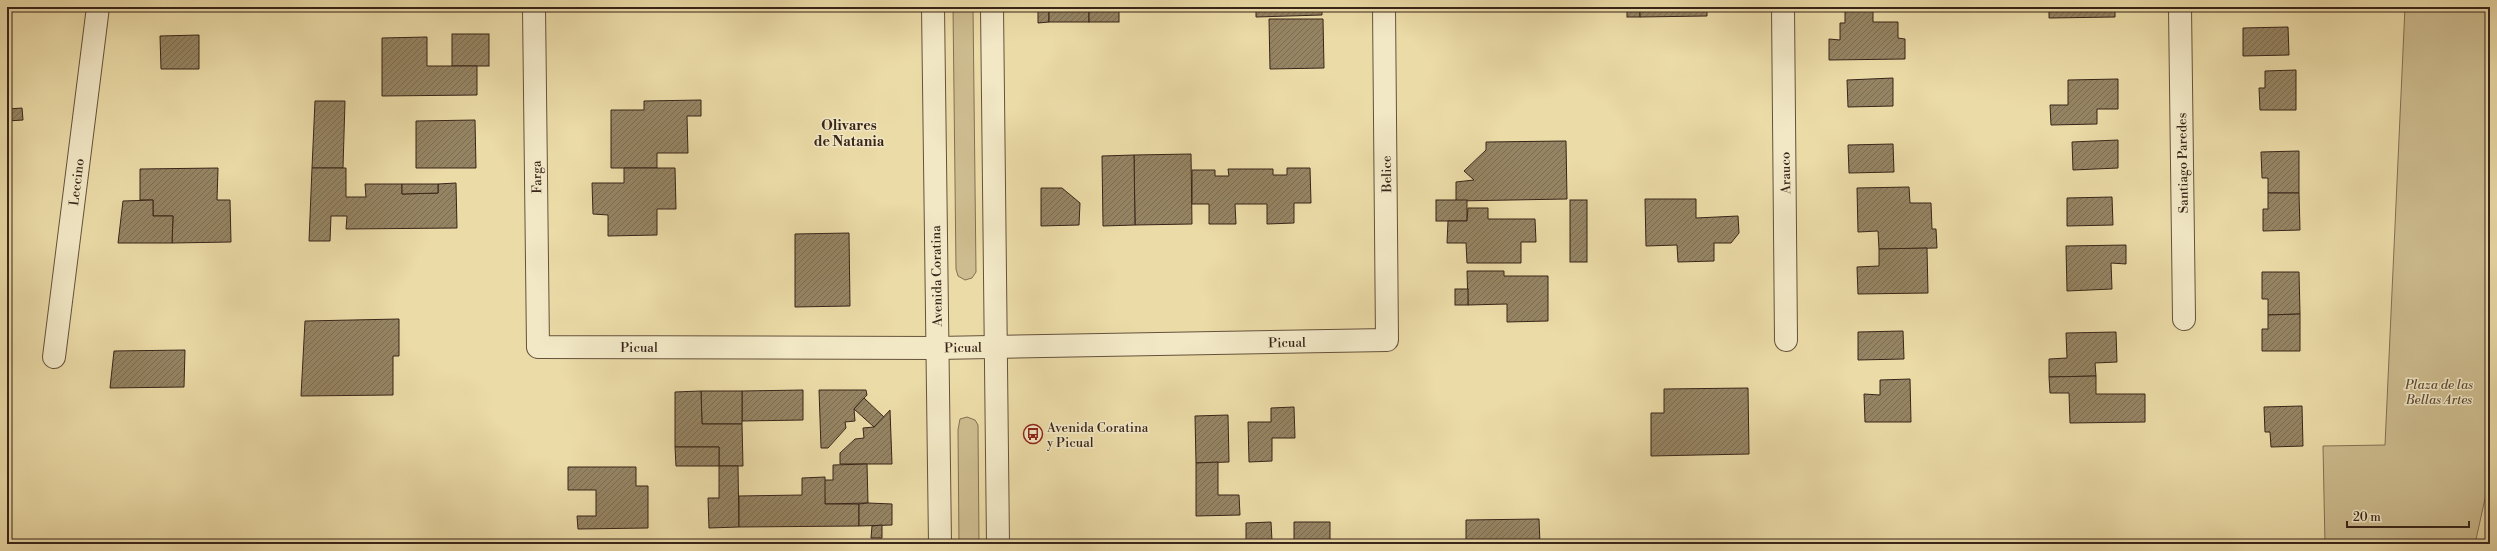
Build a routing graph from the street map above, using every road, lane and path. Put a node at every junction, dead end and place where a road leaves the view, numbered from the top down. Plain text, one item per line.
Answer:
1 (98, 7) edge
2 (534, 7) edge
3 (933, 7) edge
4 (992, 7) edge
5 (1384, 7) edge
6 (1783, 7) edge
7 (2180, 7) edge
8 (2184, 318) dead end
9 (1387, 340) joint
10 (1786, 340) dead end
11 (538, 347) joint
12 (996, 347) junction
13 (938, 348) junction
14 (54, 357) dead end
15 (940, 544) edge
16 (998, 544) edge

1 - 14 street, Leccino
2 - 11 street, Farga
3 - 13 street, Avenida Coratina
4 - 12 street
5 - 9 street, Belice
6 - 10 street, Arauco
7 - 8 street, Santiago Paredes
9 - 12 street, Picual
11 - 13 street, Picual
12 - 13 street, Picual
12 - 16 street
13 - 15 street, Avenida Coratina

